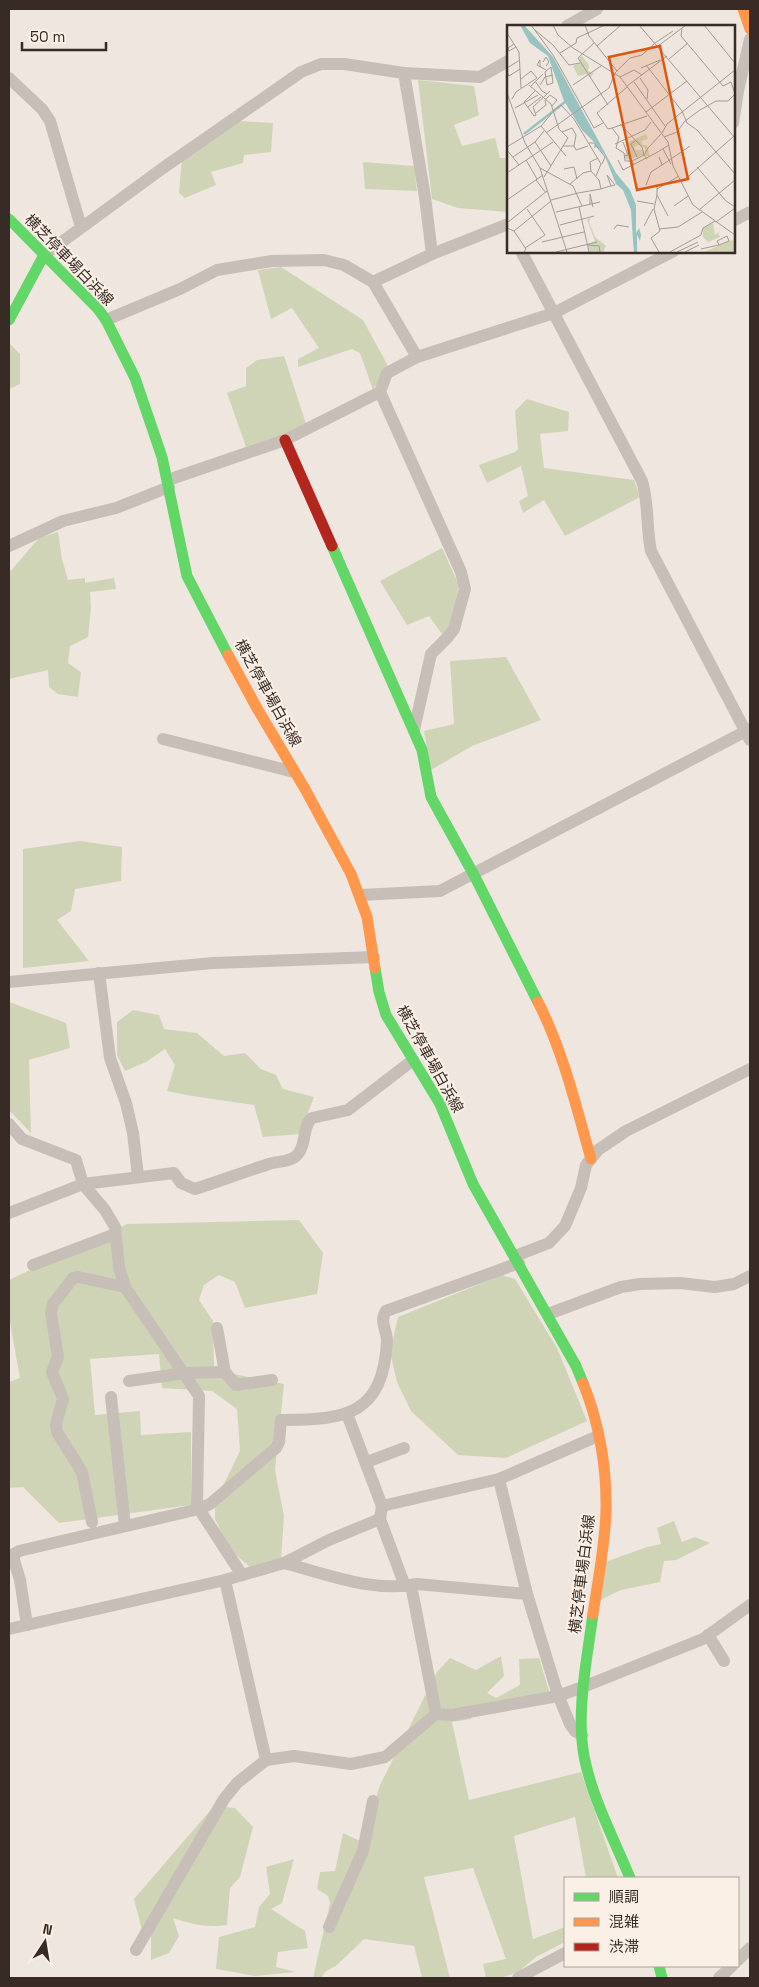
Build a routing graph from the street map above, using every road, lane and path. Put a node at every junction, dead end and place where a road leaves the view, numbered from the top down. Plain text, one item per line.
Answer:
1 (597, 9) edge
2 (743, 9) edge
3 (569, 25) edge
4 (750, 29) edge
5 (750, 39) edge
6 (507, 62) edge
7 (404, 73) junction
8 (9, 78) edge
9 (734, 117) edge
10 (750, 212) edge
11 (734, 217) edge
12 (9, 219) edge
13 (507, 225) edge
14 (81, 227) junction
15 (522, 252) edge
16 (672, 252) edge
17 (44, 254) junction
18 (432, 254) junction
19 (373, 282) junction
20 (554, 313) junction
21 (9, 320) edge
22 (106, 320) junction
23 (417, 357) junction
24 (380, 392) junction
25 (285, 440) junction
26 (168, 483) junction
27 (9, 546) edge
28 (414, 730) junction
29 (749, 733) edge
30 (163, 739) dead end
31 (294, 772) junction
32 (474, 875) junction
33 (360, 895) junction
34 (374, 957) junction
35 (99, 973) junction
36 (9, 982) edge
37 (413, 1060) junction
38 (750, 1069) edge
39 (9, 1124) edge
40 (591, 1159) junction
41 (138, 1176) junction
42 (83, 1184) junction
43 (9, 1213) edge
44 (115, 1234) junction
45 (517, 1260) junction
46 (33, 1265) dead end
47 (750, 1276) edge
48 (125, 1287) junction
49 (548, 1314) junction
50 (217, 1328) dead end
51 (225, 1372) junction
52 (185, 1373) junction
53 (272, 1380) dead end
54 (129, 1381) dead end
55 (111, 1398) dead end
56 (347, 1414) junction
57 (598, 1436) junction
58 (404, 1448) dead end
59 (367, 1462) junction
60 (498, 1479) junction
61 (382, 1506) junction
62 (199, 1509) junction
63 (380, 1519) junction
64 (92, 1522) dead end
65 (125, 1526) junction
66 (11, 1560) edge
67 (284, 1563) junction
68 (242, 1575) junction
69 (225, 1580) junction
70 (408, 1586) junction
71 (527, 1594) junction
72 (750, 1605) edge
73 (27, 1625) junction
74 (9, 1630) edge
75 (708, 1635) junction
76 (724, 1661) dead end
77 (583, 1687) junction
78 (558, 1696) junction
79 (436, 1714) junction
80 (582, 1735) junction
81 (266, 1760) junction
82 (372, 1801) dead end
83 (630, 1877) edge
84 (329, 1927) dead end
85 (750, 1948) edge
86 (136, 1950) dead end
87 (564, 1953) edge
88 (739, 1959) edge
89 (731, 1967) edge
90 (518, 1978) edge
91 (719, 1978) edge

1 - 3 street
2 - 4 main road
5 - 9 street
6 - 7 street
7 - 14 street
7 - 18 street
8 - 14 street
10 - 11 street
12 - 17 main road, 横芝停車場白浜線
13 - 18 street
14 - 17 street
15 - 20 street
16 - 20 street
17 - 21 main road
17 - 22 main road, 横芝停車場白浜線
18 - 19 street
19 - 22 street
19 - 23 street
20 - 23 street
20 - 29 street
22 - 26 main road, 横芝停車場白浜線
23 - 24 street
24 - 25 street
24 - 28 street
25 - 26 street
25 - 28 main road
26 - 27 street
26 - 31 main road, 横芝停車場白浜線
28 - 32 main road
29 - 32 street
30 - 31 street
31 - 33 main road, 横芝停車場白浜線
32 - 33 street
32 - 40 main road
33 - 34 main road, 横芝停車場白浜線
34 - 35 street
34 - 37 main road, 横芝停車場白浜線
35 - 36 street
35 - 41 street
37 - 41 street
37 - 45 main road, 横芝停車場白浜線
38 - 40 street
39 - 42 street
40 - 45 street
41 - 42 street
42 - 43 street
42 - 44 street
44 - 46 street
44 - 48 street
45 - 49 main road, 横芝停車場白浜線
45 - 56 street
47 - 49 street
48 - 52 street
48 - 64 street
49 - 57 main road, 横芝停車場白浜線
50 - 51 street
51 - 52 street
51 - 53 street
52 - 54 street
52 - 62 street
55 - 65 street
56 - 59 street
56 - 62 street
57 - 60 street
57 - 77 main road, 横芝停車場白浜線
58 - 59 street
59 - 61 street
60 - 61 street
60 - 71 street
61 - 63 street
62 - 65 street
62 - 68 street
63 - 67 street
63 - 70 street
65 - 66 street
66 - 73 street
67 - 68 street
67 - 70 street
68 - 69 street
69 - 73 street
69 - 81 street
70 - 71 street
70 - 79 street
71 - 78 street
72 - 75 street
73 - 74 street
75 - 76 street
75 - 77 street
77 - 78 street
77 - 80 main road, 横芝停車場白浜線
78 - 79 street
78 - 80 street
79 - 81 street
80 - 83 main road, 横芝停車場白浜線
81 - 86 street
82 - 84 street
85 - 88 street
87 - 90 street
89 - 91 street

